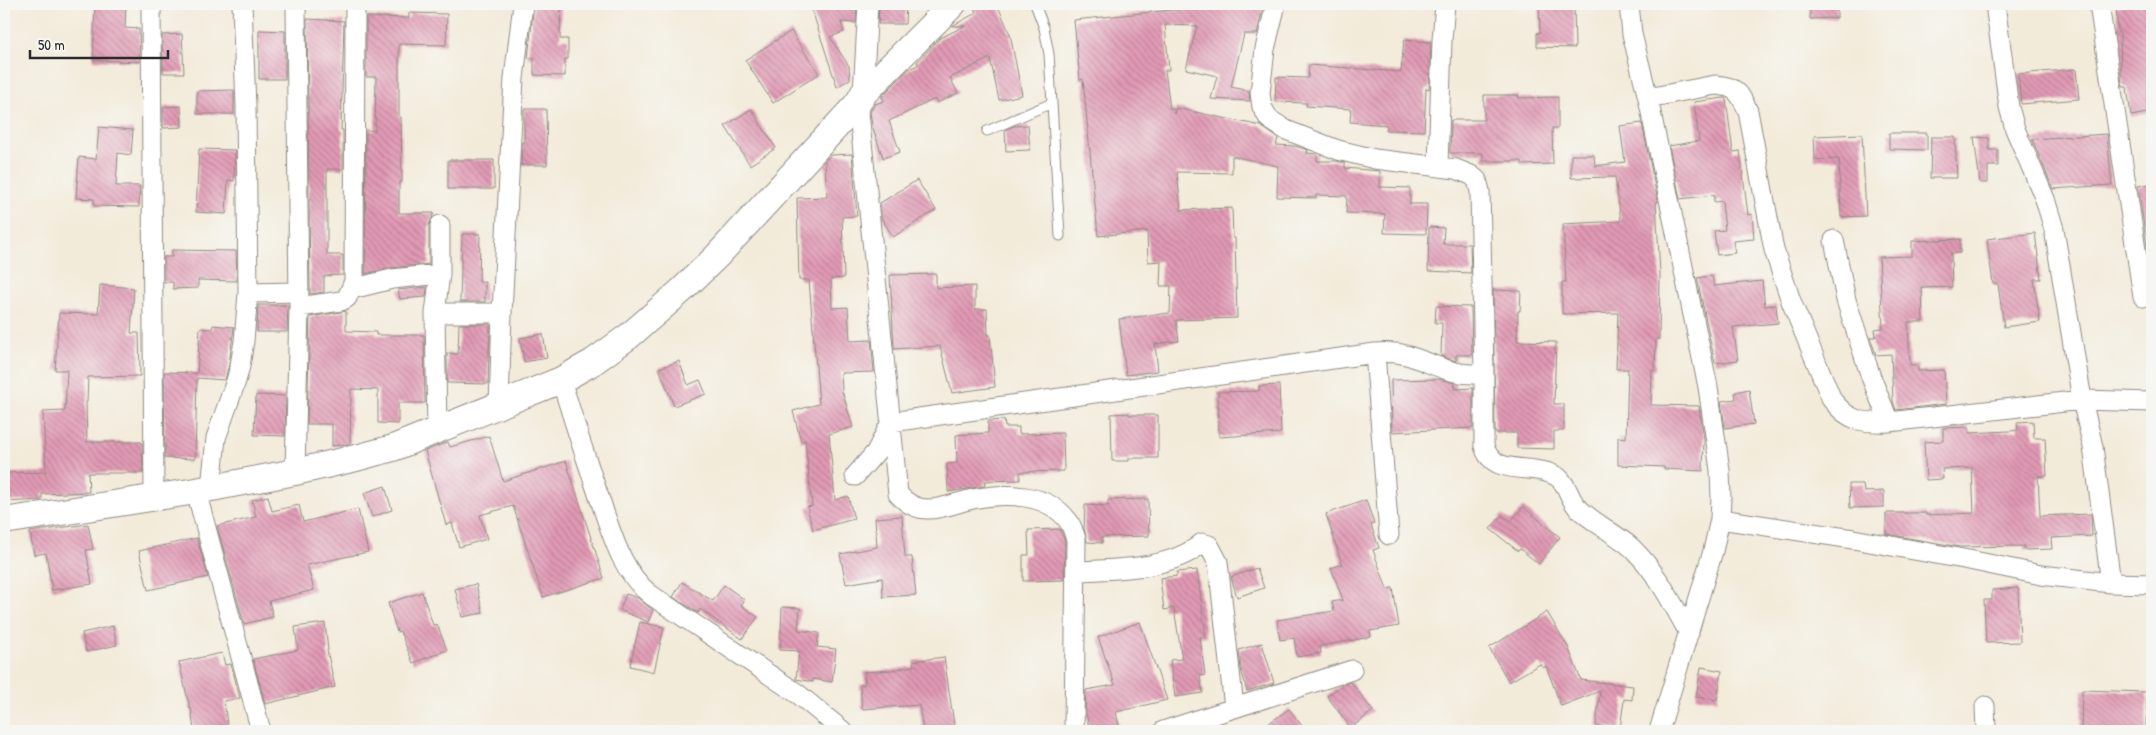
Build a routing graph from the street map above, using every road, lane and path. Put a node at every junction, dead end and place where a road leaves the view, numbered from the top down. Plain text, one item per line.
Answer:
1 (151, 4) edge
2 (242, 4) edge
3 (296, 4) edge
4 (355, 4) edge
5 (523, 4) edge
6 (868, 4) edge
7 (952, 4) edge
8 (1035, 4) edge
9 (1276, 4) edge
10 (1445, 4) edge
11 (1629, 4) edge
12 (1994, 4) edge
13 (2100, 4) edge
14 (1648, 98) junction
15 (861, 99) junction
16 (1052, 103) junction
17 (987, 131) dead end
18 (1438, 166) junction
19 (440, 225) dead end
20 (1060, 236) dead end
21 (1834, 240) dead end
22 (440, 274) junction
23 (352, 289) junction
24 (248, 293) junction
25 (2143, 296) dead end
26 (299, 299) junction
27 (435, 313) junction
28 (502, 313) junction
29 (1375, 353) junction
30 (1484, 374) junction
31 (561, 380) junction
32 (2082, 400) junction
33 (2152, 402) edge
34 (499, 406) junction
35 (891, 422) junction
36 (1889, 422) junction
37 (437, 430) junction
38 (295, 472) junction
39 (855, 476) dead end
40 (203, 490) junction
41 (154, 498) junction
42 (1720, 519) junction
43 (4, 521) edge
44 (1389, 535) dead end
45 (1076, 571) junction
46 (2111, 583) junction
47 (2152, 584) edge
48 (1688, 633) junction
49 (1352, 670) dead end
50 (1985, 706) dead end
51 (1234, 708) junction
52 (261, 731) edge
53 (843, 731) edge
54 (1074, 731) edge
55 (1163, 731) edge
56 (1659, 731) edge
57 (1986, 731) edge

1 - 41 street
2 - 24 street
3 - 26 street
4 - 23 street
5 - 28 street
6 - 15 street
7 - 15 street
8 - 16 lane
9 - 18 street
10 - 18 street
11 - 14 street
12 - 32 street
13 - 25 street
14 - 36 street
14 - 42 street
15 - 31 street
15 - 35 street
16 - 17 lane
16 - 20 lane
18 - 30 street
19 - 22 street
21 - 36 street
22 - 23 street
22 - 27 street
23 - 26 street
24 - 26 street
24 - 40 street
26 - 38 street
27 - 28 street
27 - 37 street
28 - 34 street
29 - 30 street
29 - 35 street
29 - 44 street
30 - 48 street
31 - 34 street
31 - 53 street
32 - 33 street
32 - 36 street
32 - 46 street
34 - 37 street
35 - 39 street
35 - 45 street
37 - 38 street
38 - 40 street
40 - 41 street
40 - 52 street
41 - 43 street
42 - 46 street
42 - 48 street
45 - 51 street
45 - 54 street
46 - 47 street
48 - 56 street
49 - 51 street
50 - 57 street
51 - 55 street

